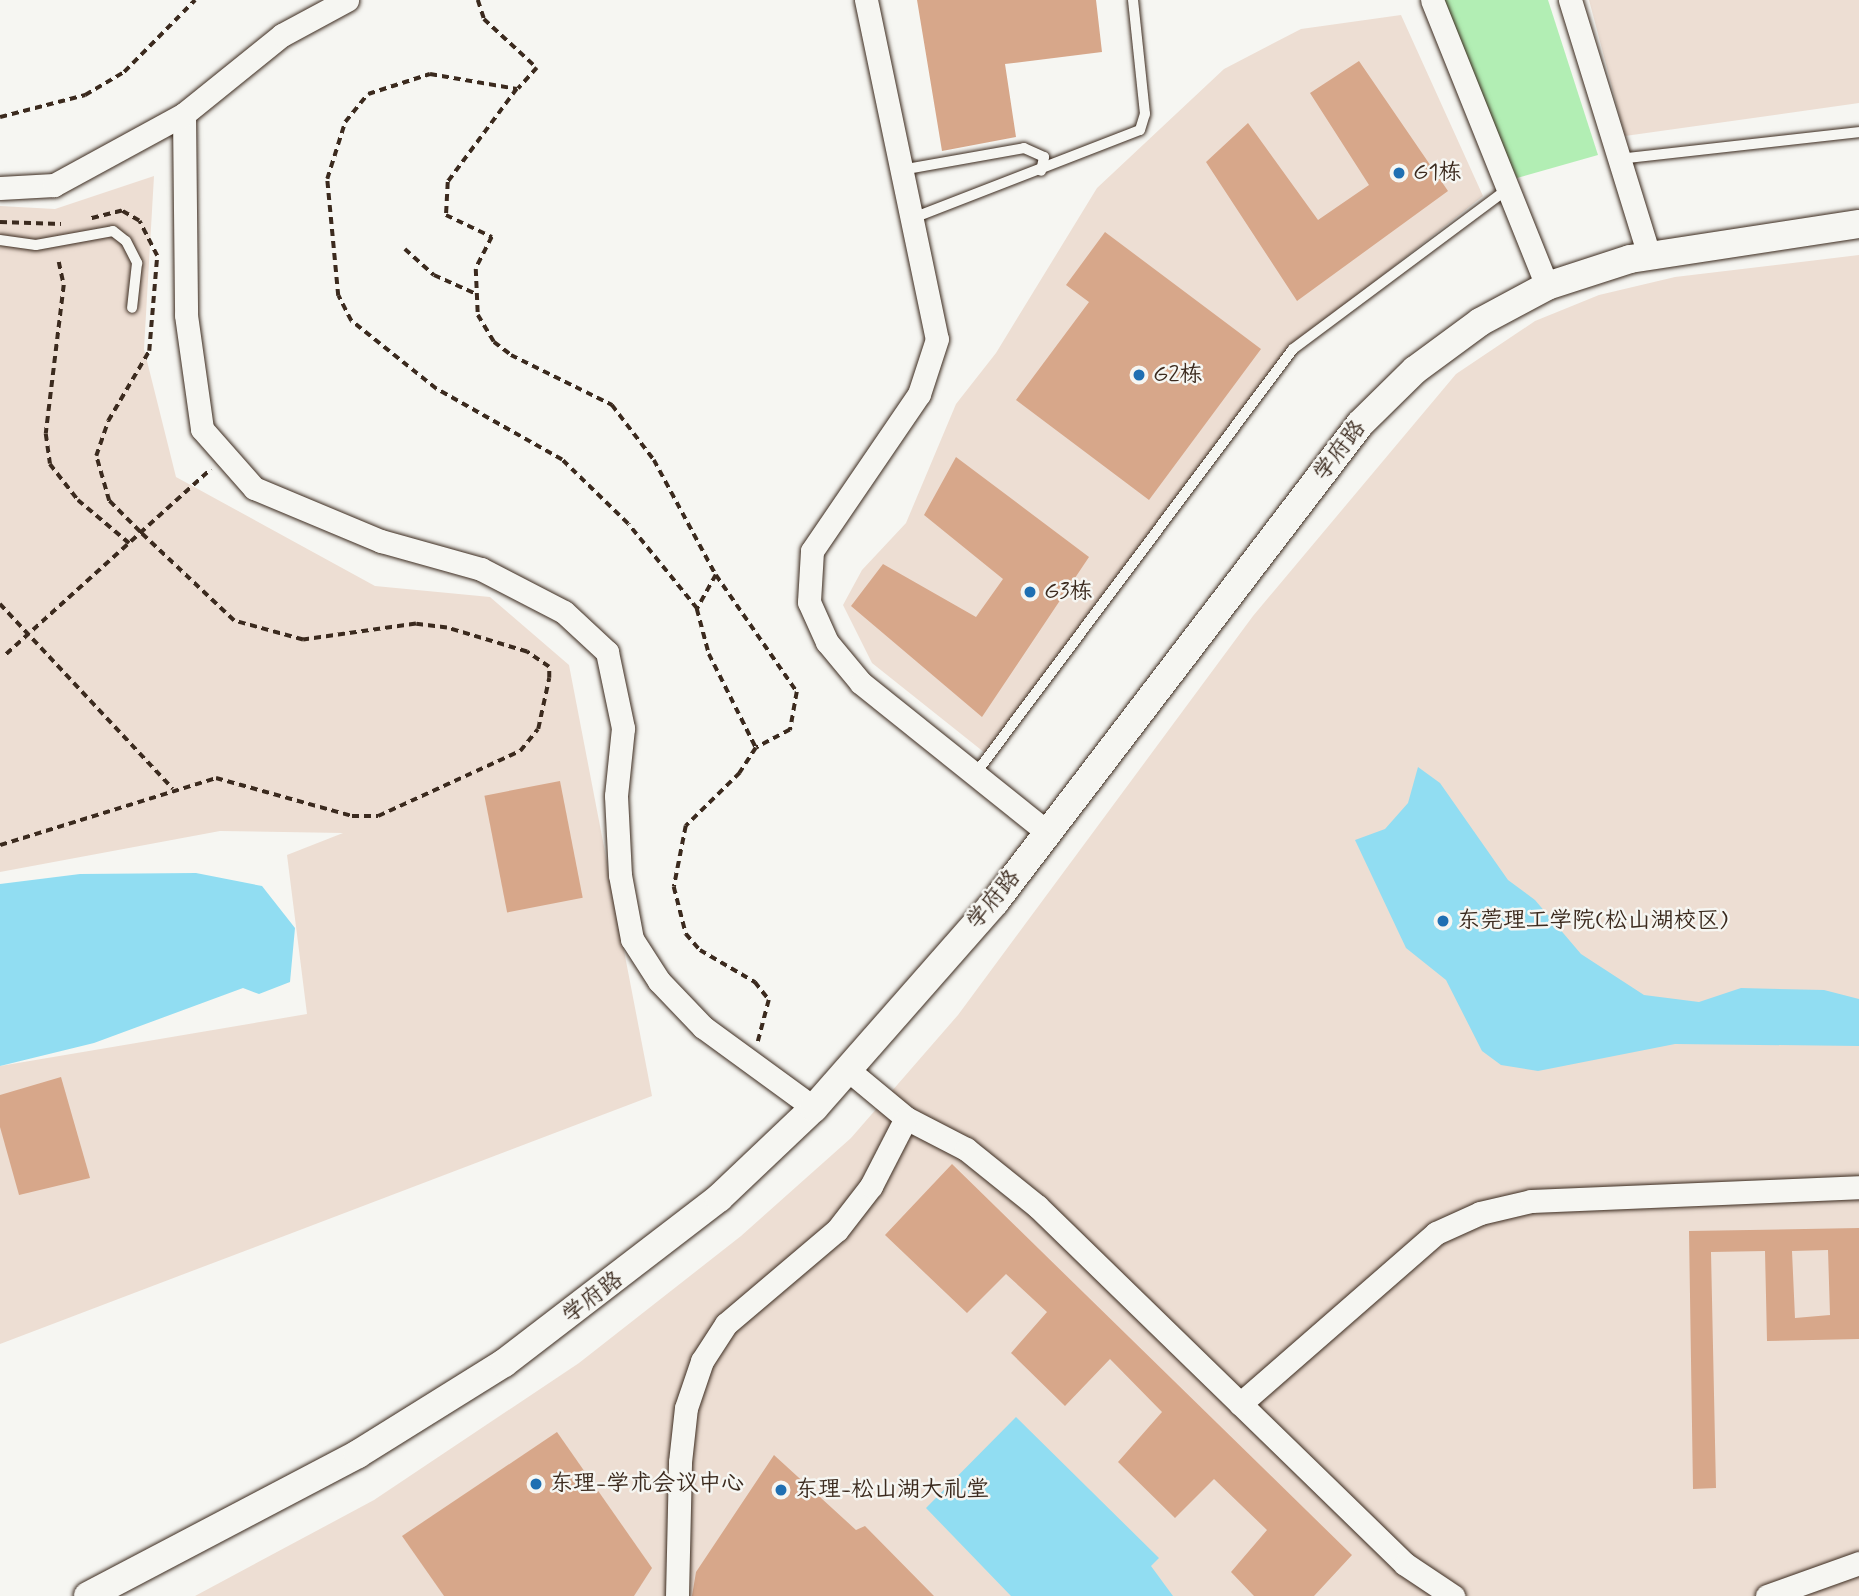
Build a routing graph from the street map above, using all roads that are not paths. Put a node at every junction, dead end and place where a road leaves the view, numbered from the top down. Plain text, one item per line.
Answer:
1 (347, 0) edge
2 (866, 0) edge
3 (1133, 0) edge
4 (1432, 0) edge
5 (1570, 0) edge
6 (184, 114) junction
7 (1859, 132) edge
8 (1039, 151) junction
9 (1077, 156) junction
10 (1619, 159) junction
11 (901, 170) junction
12 (1041, 171) junction
13 (0, 188) edge
14 (1508, 188) junction
15 (913, 218) junction
16 (1859, 224) edge
17 (0, 240) edge
18 (1649, 256) junction
19 (1548, 286) junction
20 (132, 308) dead end
21 (976, 773) junction
22 (1048, 833) junction
23 (848, 1069) junction
24 (814, 1108) junction
25 (906, 1118) junction
26 (1859, 1187) edge
27 (1240, 1404) junction
28 (1859, 1563) edge
29 (88, 1596) edge
30 (677, 1596) edge
31 (1453, 1596) edge
32 (1767, 1596) edge

1 - 6 street
2 - 11 street
3 - 9 lane
4 - 14 street
5 - 10 street
6 - 13 street
6 - 24 street
7 - 10 lane
8 - 9 lane
8 - 11 lane
8 - 12 lane
9 - 12 lane
10 - 18 street
11 - 15 street
12 - 15 lane
14 - 19 street
14 - 21 lane
15 - 21 street
16 - 18 street, 学府路
17 - 20 lane
18 - 19 street, 学府路
19 - 22 street, 学府路
21 - 22 street
22 - 23 street, 学府路
23 - 24 street, 学府路
23 - 25 street
24 - 29 street, 学府路
25 - 27 street
25 - 30 street
26 - 27 street
27 - 31 street
28 - 32 street

